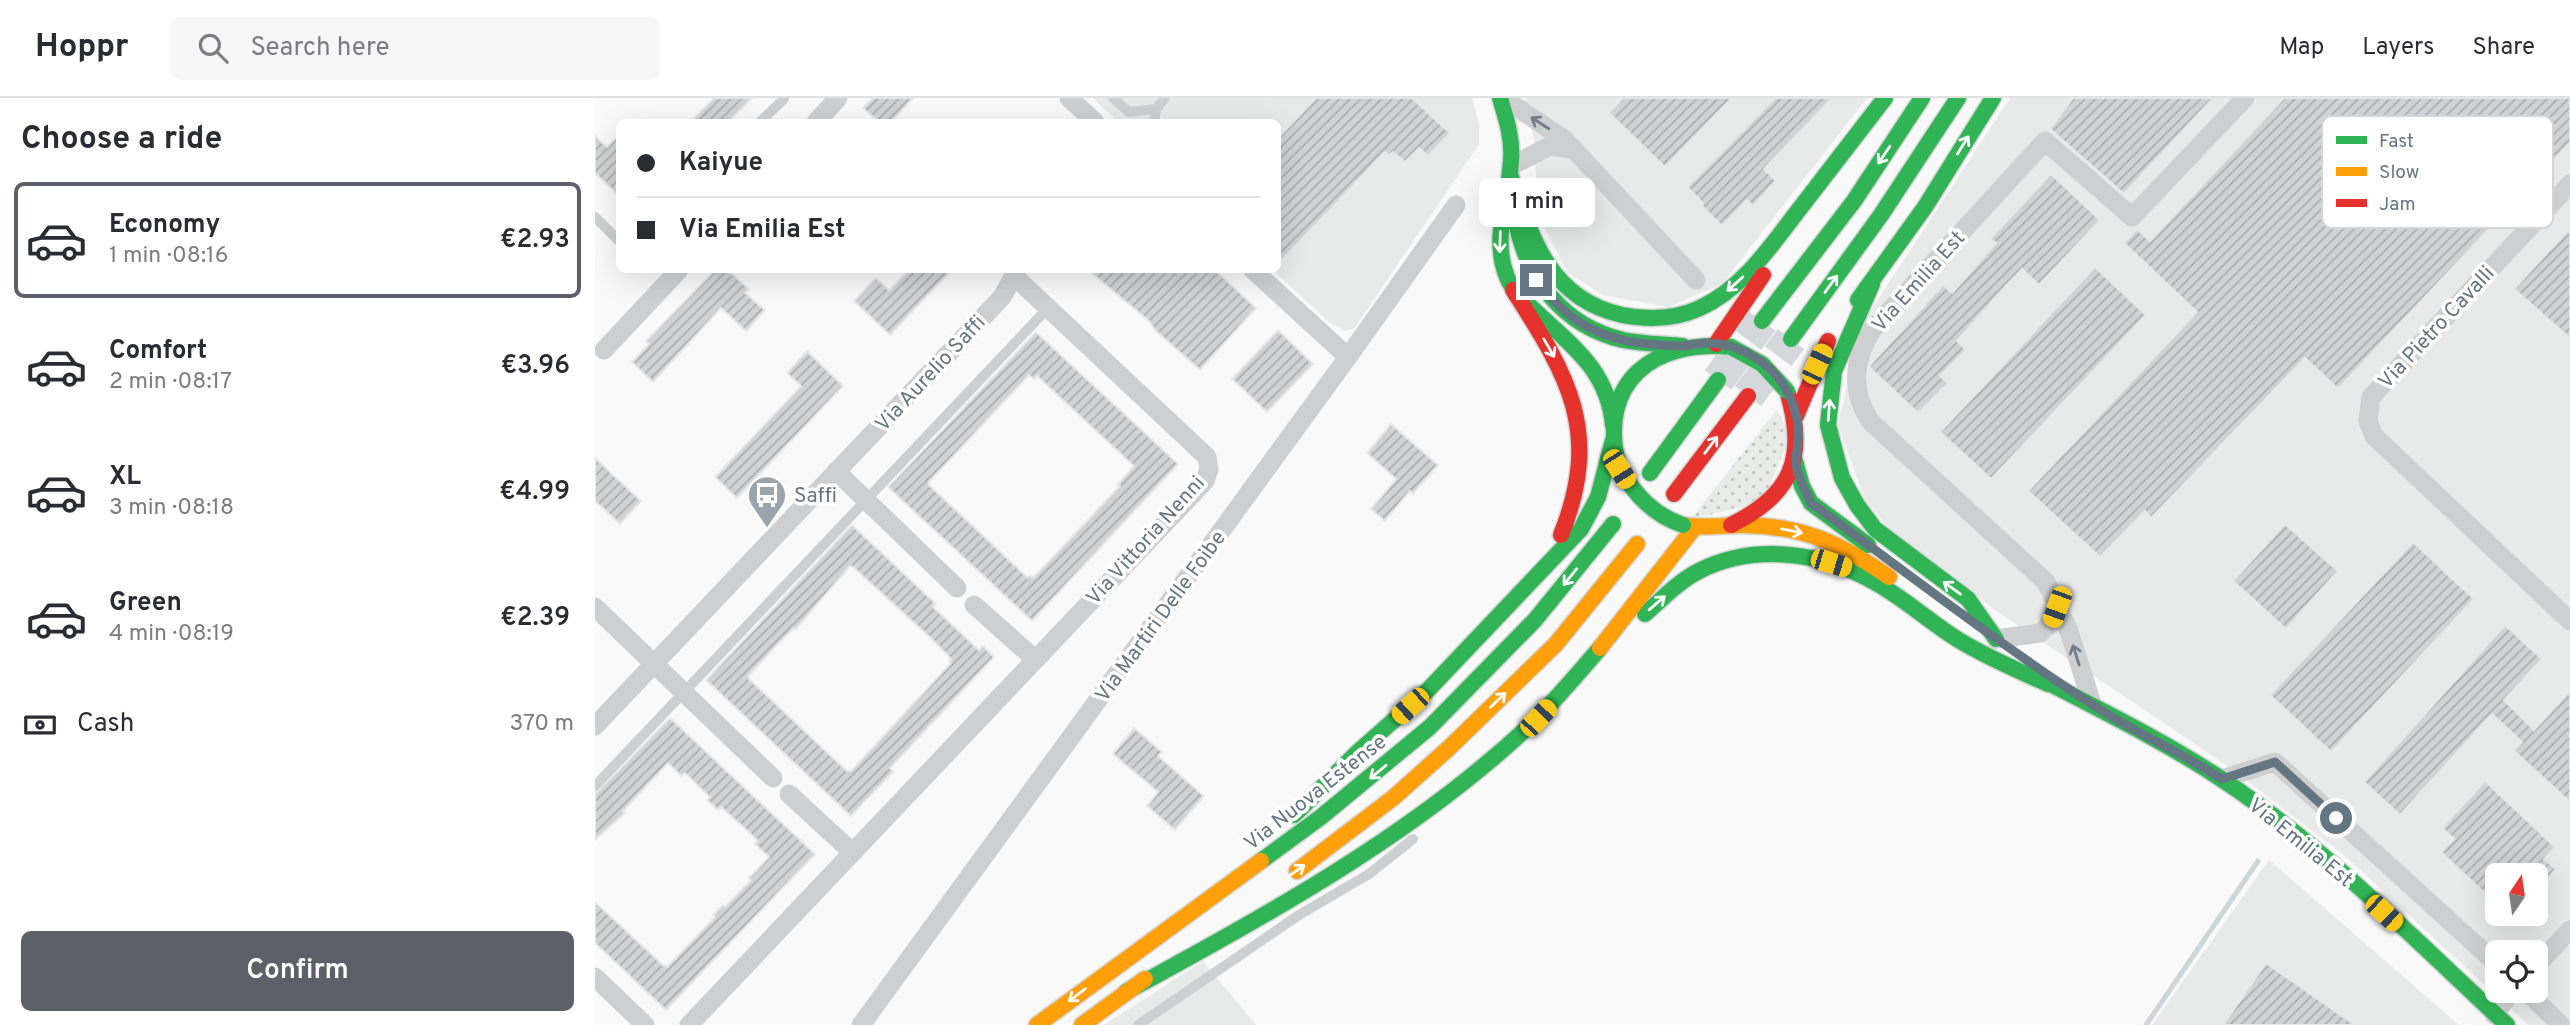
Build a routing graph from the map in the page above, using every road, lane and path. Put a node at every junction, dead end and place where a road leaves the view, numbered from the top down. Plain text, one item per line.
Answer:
1 (838, 98) edge
2 (1069, 98) edge
3 (1113, 98) edge
4 (1165, 98) edge
5 (1501, 98) edge
6 (1886, 98) edge
7 (1922, 98) edge
8 (1958, 98) edge
9 (2245, 98) edge
10 (784, 99) edge
11 (1991, 100) edge
12 (1156, 109) junction
13 (763, 119) edge
14 (819, 119) edge
15 (1092, 119) edge
16 (1154, 119) edge
17 (1576, 150) junction
18 (1511, 170) junction
19 (2570, 184) edge
20 (2553, 202) edge
21 (1456, 205) dead end
22 (595, 217) edge
23 (2529, 228) edge
24 (616, 238) edge
25 (676, 273) edge
26 (1016, 273) edge
27 (1256, 273) edge
28 (1696, 280) dead end
29 (1872, 284) junction
30 (1513, 290) junction
31 (1048, 308) junction
32 (1762, 321) tunnel mouth
33 (1791, 339) tunnel mouth
34 (1723, 345) junction
35 (1683, 346) junction
36 (604, 350) dead end
37 (1349, 357) junction
38 (1718, 380) tunnel mouth
39 (1748, 396) tunnel mouth
40 (1796, 416) junction
41 (1613, 433) junction
42 (1795, 461) junction
43 (837, 471) junction
44 (1650, 473) dead end
45 (1674, 494) dead end
46 (865, 499) junction
47 (1613, 524) dead end
48 (1731, 525) junction
49 (1689, 526) junction
50 (1637, 544) dead end
51 (1536, 576) junction
52 (957, 588) dead end
53 (974, 605) dead end
54 (595, 607) edge
55 (2057, 607) junction
56 (2570, 621) edge
57 (1996, 639) junction
58 (1035, 659) junction
59 (654, 663) junction
60 (1587, 664) junction
61 (2048, 684) junction
62 (684, 692) junction
63 (2099, 709) junction
64 (595, 726) edge
65 (1487, 762) junction
66 (773, 778) dead end
67 (2222, 779) junction
68 (595, 786) edge
69 (789, 794) dead end
70 (1432, 821) dead end
71 (1423, 829) dead end
72 (852, 852) junction
73 (1287, 878) dead end
74 (1244, 907) dead end
75 (2570, 930) edge
76 (2485, 953) edge
77 (2548, 953) edge
78 (1110, 970) junction
79 (595, 977) edge
80 (1126, 992) junction
81 (2507, 1003) edge
82 (2538, 1003) edge
83 (1152, 1020) edge
84 (2500, 1020) edge
85 (645, 1025) edge
86 (689, 1025) edge
87 (861, 1025) edge
88 (1037, 1025) edge
89 (1082, 1025) edge
90 (1138, 1025) edge
91 (2561, 1025) edge

1 - 14 street
2 - 15 street
3 - 12 lane
4 - 12 lane
17 -> 5 street
5 - 18 main road
6 -> 18 main road
6 - 34 main road
7 -> 32 main road
33 -> 8 main road
9 - 55 street, Via Emilia Est
10 - 13 lane
29 -> 11 main road
12 - 16 lane
17 - 18 street
17 - 28 street
18 -> 30 main road
18 - 35 main road
19 - 20 street, Via Pietro Cavalli
21 - 37 street, Via Martiri Delle Foibe
22 - 24 lane
23 - 56 street, Via Pietro Cavalli
25 - 36 street
26 - 31 street, Via Vittoria Nenni
26 - 43 street, Via Aurelio Saffi
27 - 37 street
29 - 40 main road
57 -> 29 main road
30 - 41 main road
30 -> 51 main road
31 - 46 lane, Via Aurelio Saffi
31 - 58 street, Via Vittoria Nenni
34 - 35 main road
34 - 40 main road, Via Emilia Est, bridge
35 - 41 main road
37 - 87 street, Via Martiri Delle Foibe
38 - 44 main road
45 -> 39 main road
40 - 42 main road, Via Emilia Est
41 - 49 main road, bridge
41 - 51 main road
42 - 48 main road, Via Emilia Est
42 - 57 main road, Via Emilia Est
43 - 46 street
43 - 59 street, Via Aurelio Saffi
46 - 52 street
46 - 62 lane, Via Aurelio Saffi
47 -> 78 main road, Via Nuova Estense
48 - 49 main road, Via Emilia Est
48 -> 61 main road, Via Emilia Est
49 - 60 main road
73 -> 50 main road
51 - 78 main road
53 - 58 street
54 - 59 street
55 - 57 street
63 -> 55 street
57 - 63 main road, Via Emilia Est
58 - 72 street, Via Vittoria Nenni
59 - 62 street
59 - 64 street, Via Aurelio Saffi
60 -> 61 main road
60 - 65 main road
61 - 63 main road, Via Emilia Est
62 - 66 street
62 - 68 lane, Via Aurelio Saffi
63 - 67 main road, Via Emilia Est
65 - 70 lane
65 - 80 main road
67 - 76 street
67 - 84 main road, Via Emilia Est
69 - 72 street
71 - 83 lane
72 - 86 street, Via Vittoria Nenni
74 - 80 main road
75 - 77 street
78 -> 88 main road, Via Nuova Estense
79 - 85 street
80 - 89 main road
81 - 84 street
82 - 91 street
83 - 90 lane

